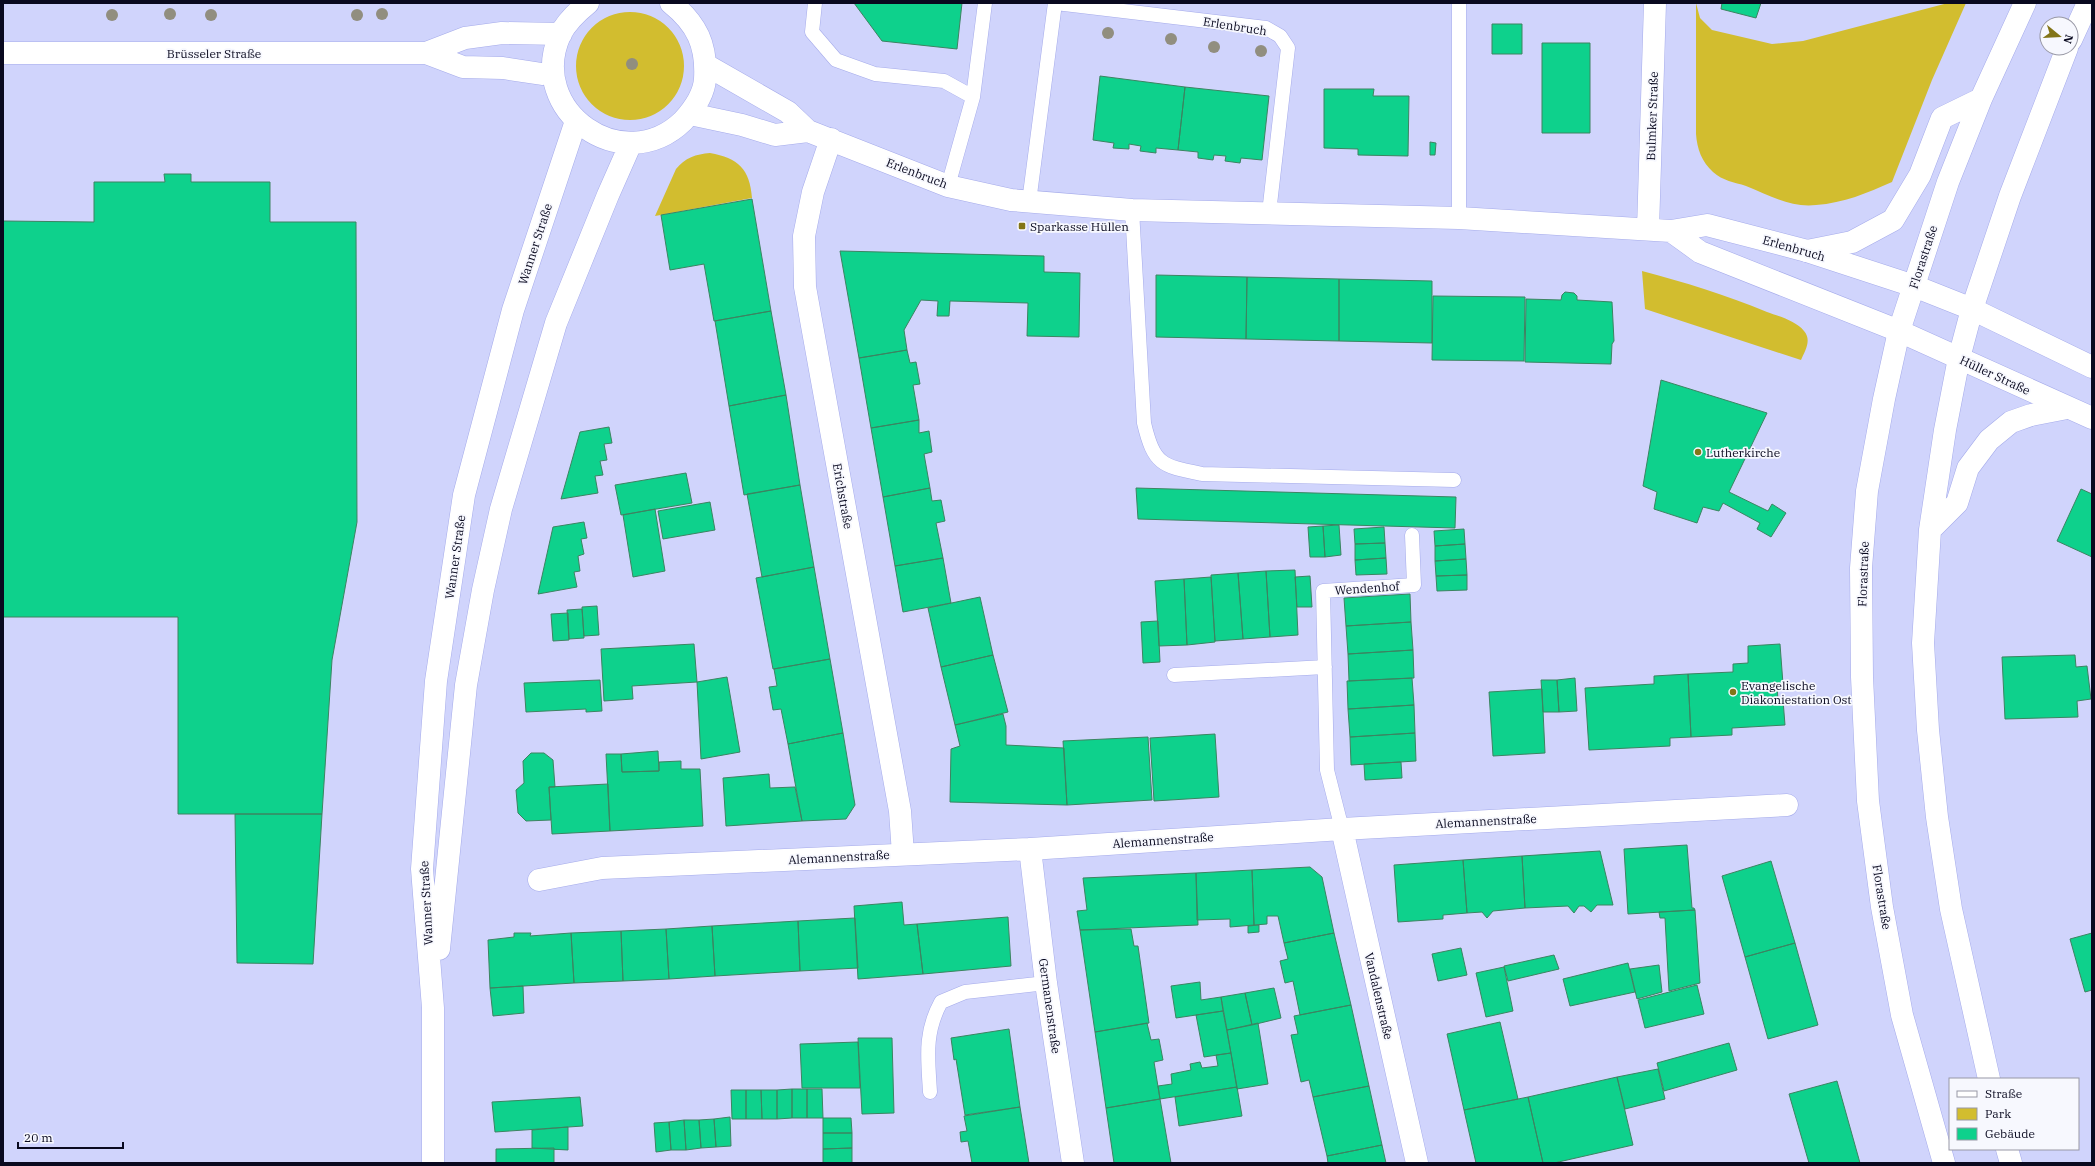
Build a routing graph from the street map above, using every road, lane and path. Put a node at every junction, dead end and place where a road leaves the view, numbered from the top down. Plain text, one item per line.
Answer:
1 (588, 3) edge
2 (815, 3) edge
3 (985, 3) edge
4 (1055, 3) edge
5 (1459, 3) edge
6 (1655, 3) edge
7 (2025, 3) edge
8 (2088, 3) edge
9 (681, 7) edge
10 (2079, 23) edge
11 (561, 34) junction
12 (3, 53) edge
13 (426, 53) junction
14 (2065, 56) edge
15 (706, 66) junction
16 (553, 72) junction
17 (973, 98) junction
18 (1981, 99) junction
19 (690, 114) junction
20 (576, 121) junction
21 (808, 131) junction
22 (831, 139) junction
23 (631, 143) junction
24 (948, 186) junction
25 (1029, 202) junction
26 (1132, 210) junction
27 (1269, 213) junction
28 (1459, 218) junction
29 (1648, 229) junction
30 (1671, 231) junction
31 (1807, 251) junction
32 (1914, 286) junction
33 (1972, 308) junction
34 (1899, 331) junction
35 (1960, 358) junction
36 (2092, 367) edge
37 (2067, 408) junction
38 (2092, 418) edge
39 (1454, 480) dead end
40 (1930, 530) junction
41 (1412, 536) dead end
42 (1325, 667) junction
43 (1174, 675) dead end
44 (1787, 805) dead end
45 (1342, 829) junction
46 (1030, 849) junction
47 (903, 854) junction
48 (539, 880) dead end
49 (1046, 983) junction
50 (433, 1008) junction
51 (1989, 1078) edge
52 (930, 1092) dead end
53 (2007, 1150) edge
54 (433, 1163) edge
55 (1073, 1163) edge
56 (1416, 1163) edge
57 (1944, 1163) edge
58 (2011, 1163) edge

1 - 11 street
2 - 17 lane
3 - 17 lane
4 - 25 lane, Erlenbruch
4 - 27 lane, Erlenbruch
5 - 28 lane
6 - 29 street, Bulmker Straße
7 - 18 street, Florastraße
8 - 10 street
9 - 15 street
11 - 13 street, Brüsseler Straße
11 - 16 street
12 - 13 street, Brüsseler Straße
13 - 16 street, Brüsseler Straße
14 - 33 street
15 - 19 street
15 - 21 street, Erlenbruch
16 - 20 street
17 - 24 lane
18 - 31 street
18 - 32 street, Florastraße
19 - 21 street, Erlenbruch
19 - 23 street
20 - 23 street
20 - 50 street, Wanner Straße
21 - 22 street, Erlenbruch
22 - 24 street, Erlenbruch
22 - 47 street, Erichstraße
23 - 50 street, Wanner Straße
24 - 25 street, Erlenbruch
25 - 26 street, Erlenbruch
26 - 27 street, Erlenbruch
26 - 39 lane
27 - 28 street, Erlenbruch
28 - 29 street, Erlenbruch
29 - 30 street, Erlenbruch
30 - 31 street, Erlenbruch
30 - 34 street
31 - 32 street, Erlenbruch
32 - 33 street
32 - 34 street, Florastraße
33 - 35 street
33 - 36 street
34 - 35 street, Hüller Straße
34 - 57 street, Florastraße
35 - 37 street, Hüller Straße
35 - 40 street
37 - 38 street, Hüller Straße
37 - 40 street
40 - 51 street
41 - 42 lane, Wendenhof
42 - 43 lane
42 - 45 lane, Wendenhof
44 - 45 street, Alemannenstraße
45 - 46 street, Alemannenstraße
45 - 56 street, Vandalenstraße
46 - 47 street, Alemannenstraße
46 - 49 street, Germanenstraße
47 - 48 street, Alemannenstraße
49 - 52 lane
49 - 55 street, Germanenstraße
50 - 54 street, Wanner Straße
53 - 58 street

